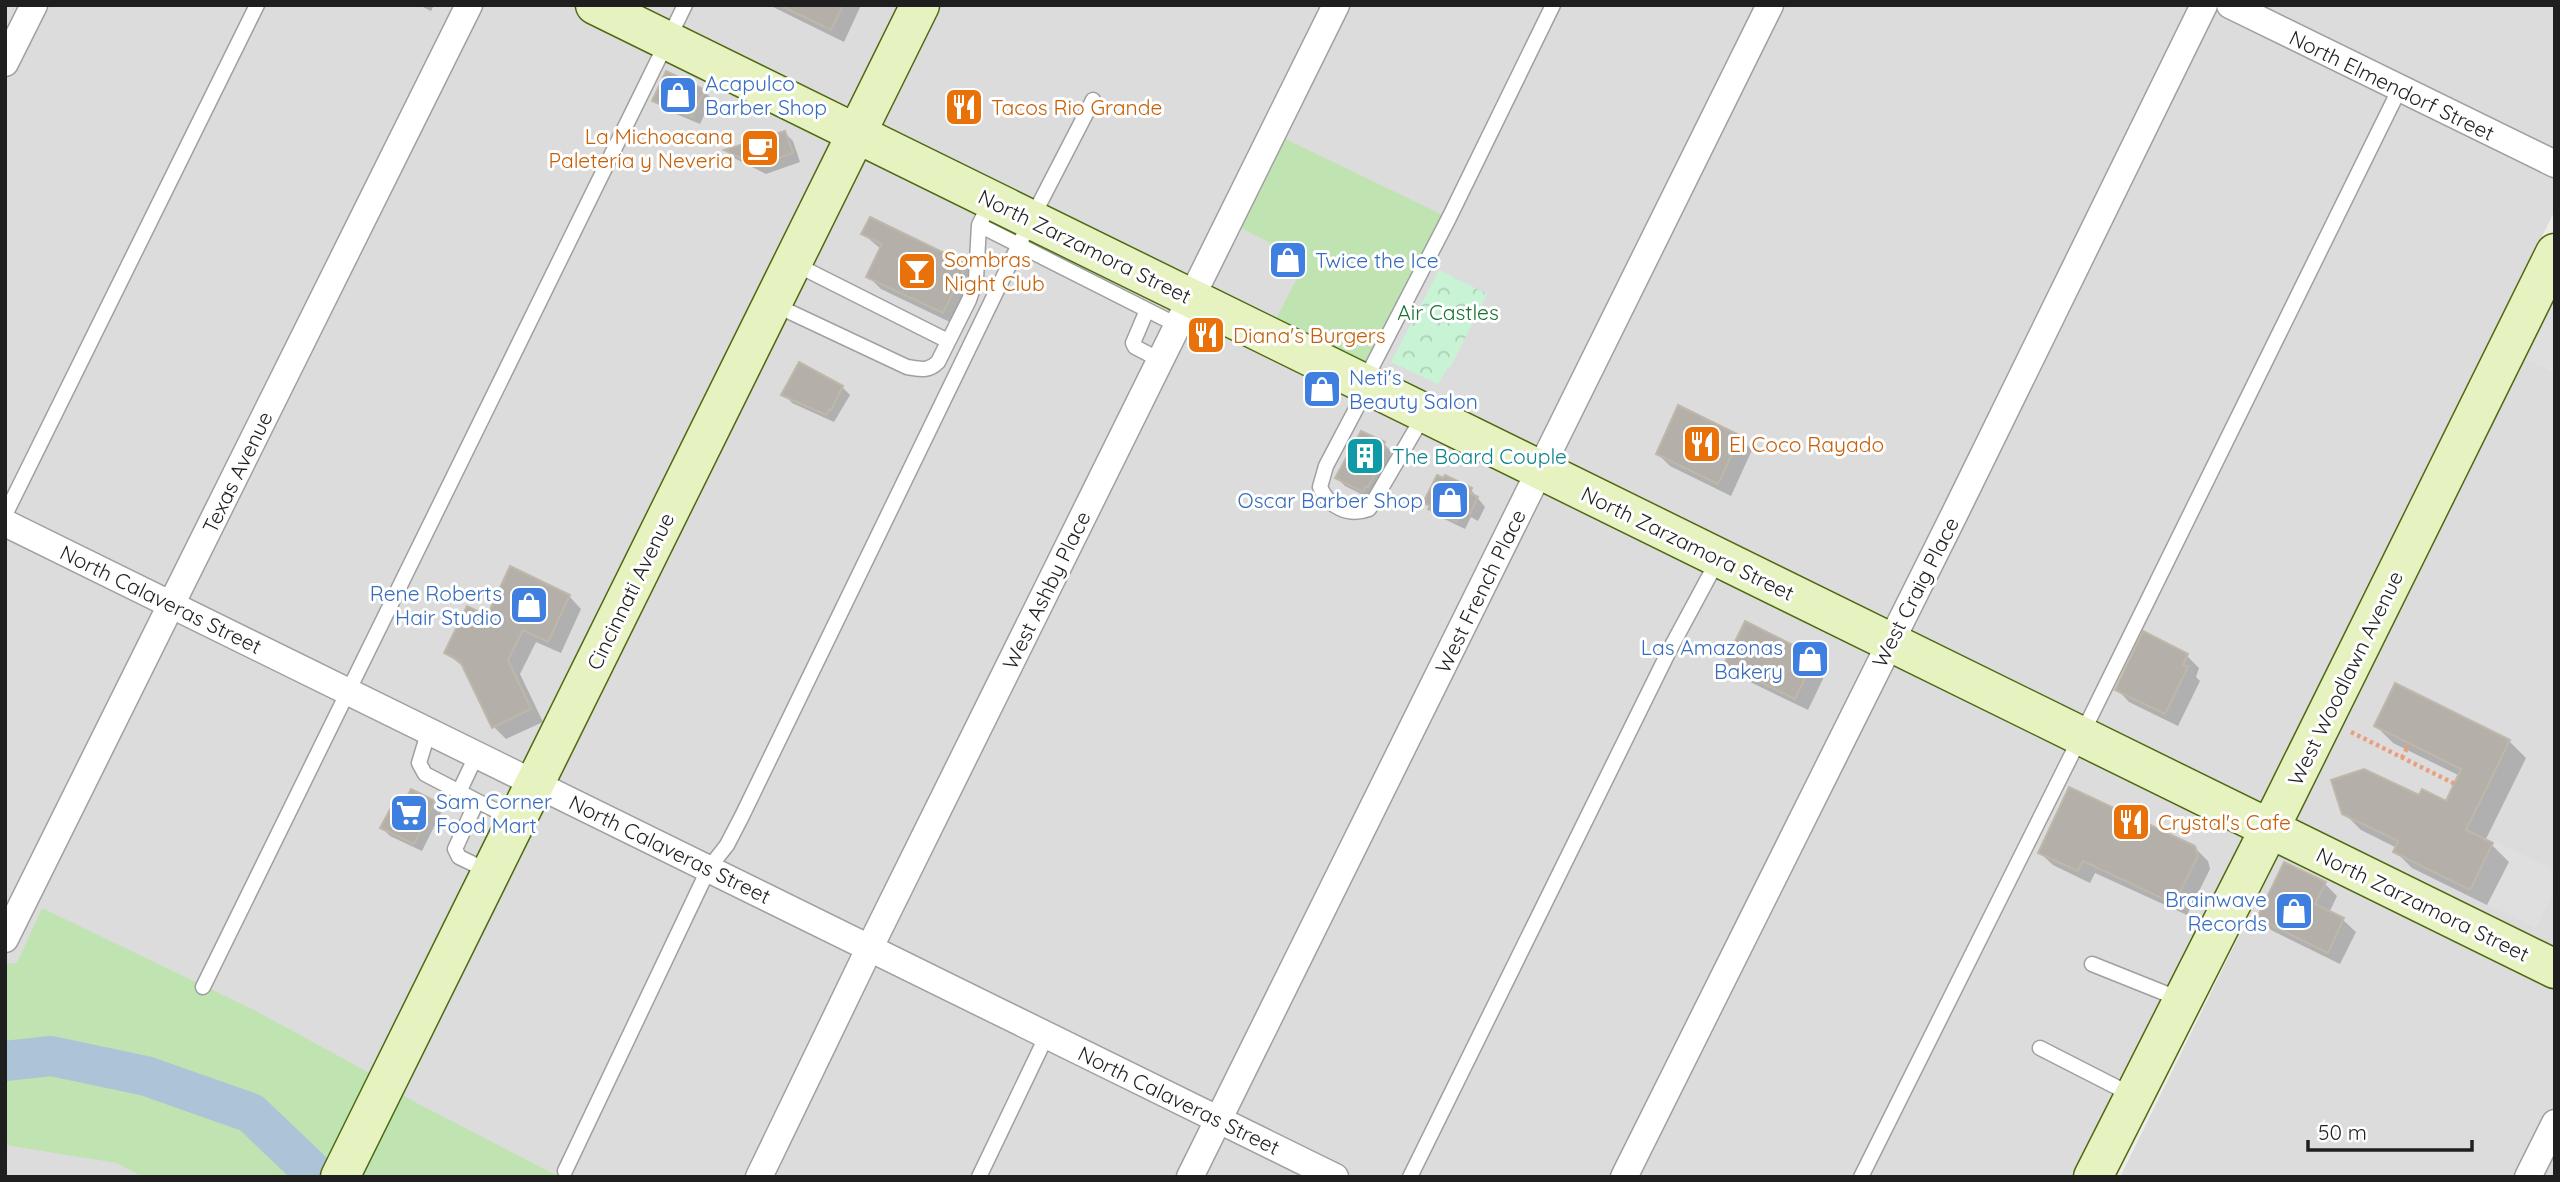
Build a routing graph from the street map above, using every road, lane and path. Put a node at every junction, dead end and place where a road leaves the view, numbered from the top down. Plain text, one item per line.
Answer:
1 (34, 5) edge
2 (257, 5) edge
3 (469, 5) edge
4 (595, 5) edge
5 (685, 5) edge
6 (920, 5) edge
7 (1336, 5) edge
8 (1553, 5) edge
9 (1770, 5) edge
10 (2204, 5) edge
11 (2230, 5) edge
12 (667, 41) junction
13 (5, 63) edge
14 (2400, 88) junction
15 (1093, 100) dead end
16 (857, 134) junction
17 (2555, 164) edge
18 (985, 212) junction
19 (1025, 233) junction
20 (793, 263) junction
21 (2552, 268) edge
22 (773, 304) junction
23 (1147, 310) junction
24 (1184, 312) junction
25 (948, 341) junction
26 (1160, 360) junction
27 (1366, 384) junction
28 (1425, 414) junction
29 (1541, 470) junction
30 (5, 515) edge
31 (5, 523) edge
32 (1719, 558) junction
33 (172, 604) junction
34 (1889, 642) junction
35 (348, 690) junction
36 (2325, 719) junction
37 (429, 730) junction
38 (2081, 736) junction
39 (2409, 744) dead end
40 (477, 754) junction
41 (2402, 758) junction
42 (535, 782) junction
43 (2455, 784) dead end
44 (459, 792) junction
45 (477, 801) junction
46 (516, 820) junction
47 (2270, 829) junction
48 (709, 868) junction
49 (490, 872) junction
50 (5, 939) edge
51 (870, 947) junction
52 (2092, 964) dead end
53 (2555, 969) edge
54 (203, 987) dead end
55 (2183, 1000) junction
56 (1047, 1035) junction
57 (2040, 1048) dead end
58 (2134, 1096) junction
59 (1218, 1119) junction
60 (2555, 1123) edge
61 (565, 1171) dead end
62 (340, 1177) edge
63 (759, 1177) edge
64 (979, 1177) edge
65 (1190, 1177) edge
66 (1335, 1177) edge
67 (1410, 1177) edge
68 (1624, 1177) edge
69 (1861, 1177) edge
70 (2094, 1177) edge
71 (2528, 1177) edge

1 - 13 street
2 - 30 lane
3 - 33 street, Texas Avenue
4 - 12 street, North Zarzamora Street
5 - 12 lane
6 - 16 street, Cincinnati Avenue
7 - 24 street, West Ashby Place
8 - 27 lane
9 - 29 street, West French Place
10 - 34 street, West Craig Place
11 - 14 street, North Elmendorf Street
12 - 16 street, North Zarzamora Street
12 - 35 lane
14 - 17 street, North Elmendorf Street
14 - 38 lane
15 - 19 lane
16 - 18 street, North Zarzamora Street
16 - 20 street, Cincinnati Avenue
18 - 19 street, North Zarzamora Street
18 - 25 lane
19 - 23 lane
19 - 24 street, North Zarzamora Street
19 - 48 lane
20 - 22 street, Cincinnati Avenue
20 - 25 lane
21 - 36 street, West Woodlawn Avenue
22 - 25 lane
22 - 42 street, Cincinnati Avenue
23 - 24 lane
23 - 26 lane
24 - 26 street, West Ashby Place
24 - 27 street, North Zarzamora Street
26 - 51 street, West Ashby Place
27 - 28 street, North Zarzamora Street
27 - 28 lane
28 - 29 street, North Zarzamora Street
29 - 32 street, North Zarzamora Street
29 - 59 street, West French Place
31 - 33 street, North Calaveras Street
32 - 34 street, North Zarzamora Street
32 - 67 lane
33 - 35 street, North Calaveras Street
33 - 50 street, Texas Avenue
34 - 38 street, North Zarzamora Street
34 - 68 street, West Craig Place
35 - 37 street, North Calaveras Street
35 - 54 lane
36 - 41 path
36 - 47 street, West Woodlawn Avenue
37 - 40 street, North Calaveras Street
37 - 44 lane
38 - 47 street, North Zarzamora Street
38 - 69 lane
39 - 41 path
40 - 42 street, North Calaveras Street
40 - 44 lane
41 - 43 path
42 - 46 street, Cincinnati Avenue
42 - 48 street, North Calaveras Street
44 - 45 lane
45 - 46 lane
45 - 49 lane
46 - 49 street, Cincinnati Avenue
47 - 53 street, North Zarzamora Street
47 - 55 street, West Woodlawn Avenue
48 - 51 street, North Calaveras Street
48 - 61 lane
49 - 62 street, Cincinnati Avenue
51 - 56 street, North Calaveras Street
51 - 63 street, West Ashby Place
52 - 55 lane
55 - 58 street, West Woodlawn Avenue
56 - 59 street, North Calaveras Street
56 - 64 lane
57 - 58 lane
58 - 70 street, West Woodlawn Avenue
59 - 65 street, West French Place
59 - 66 street, North Calaveras Street
60 - 71 street

